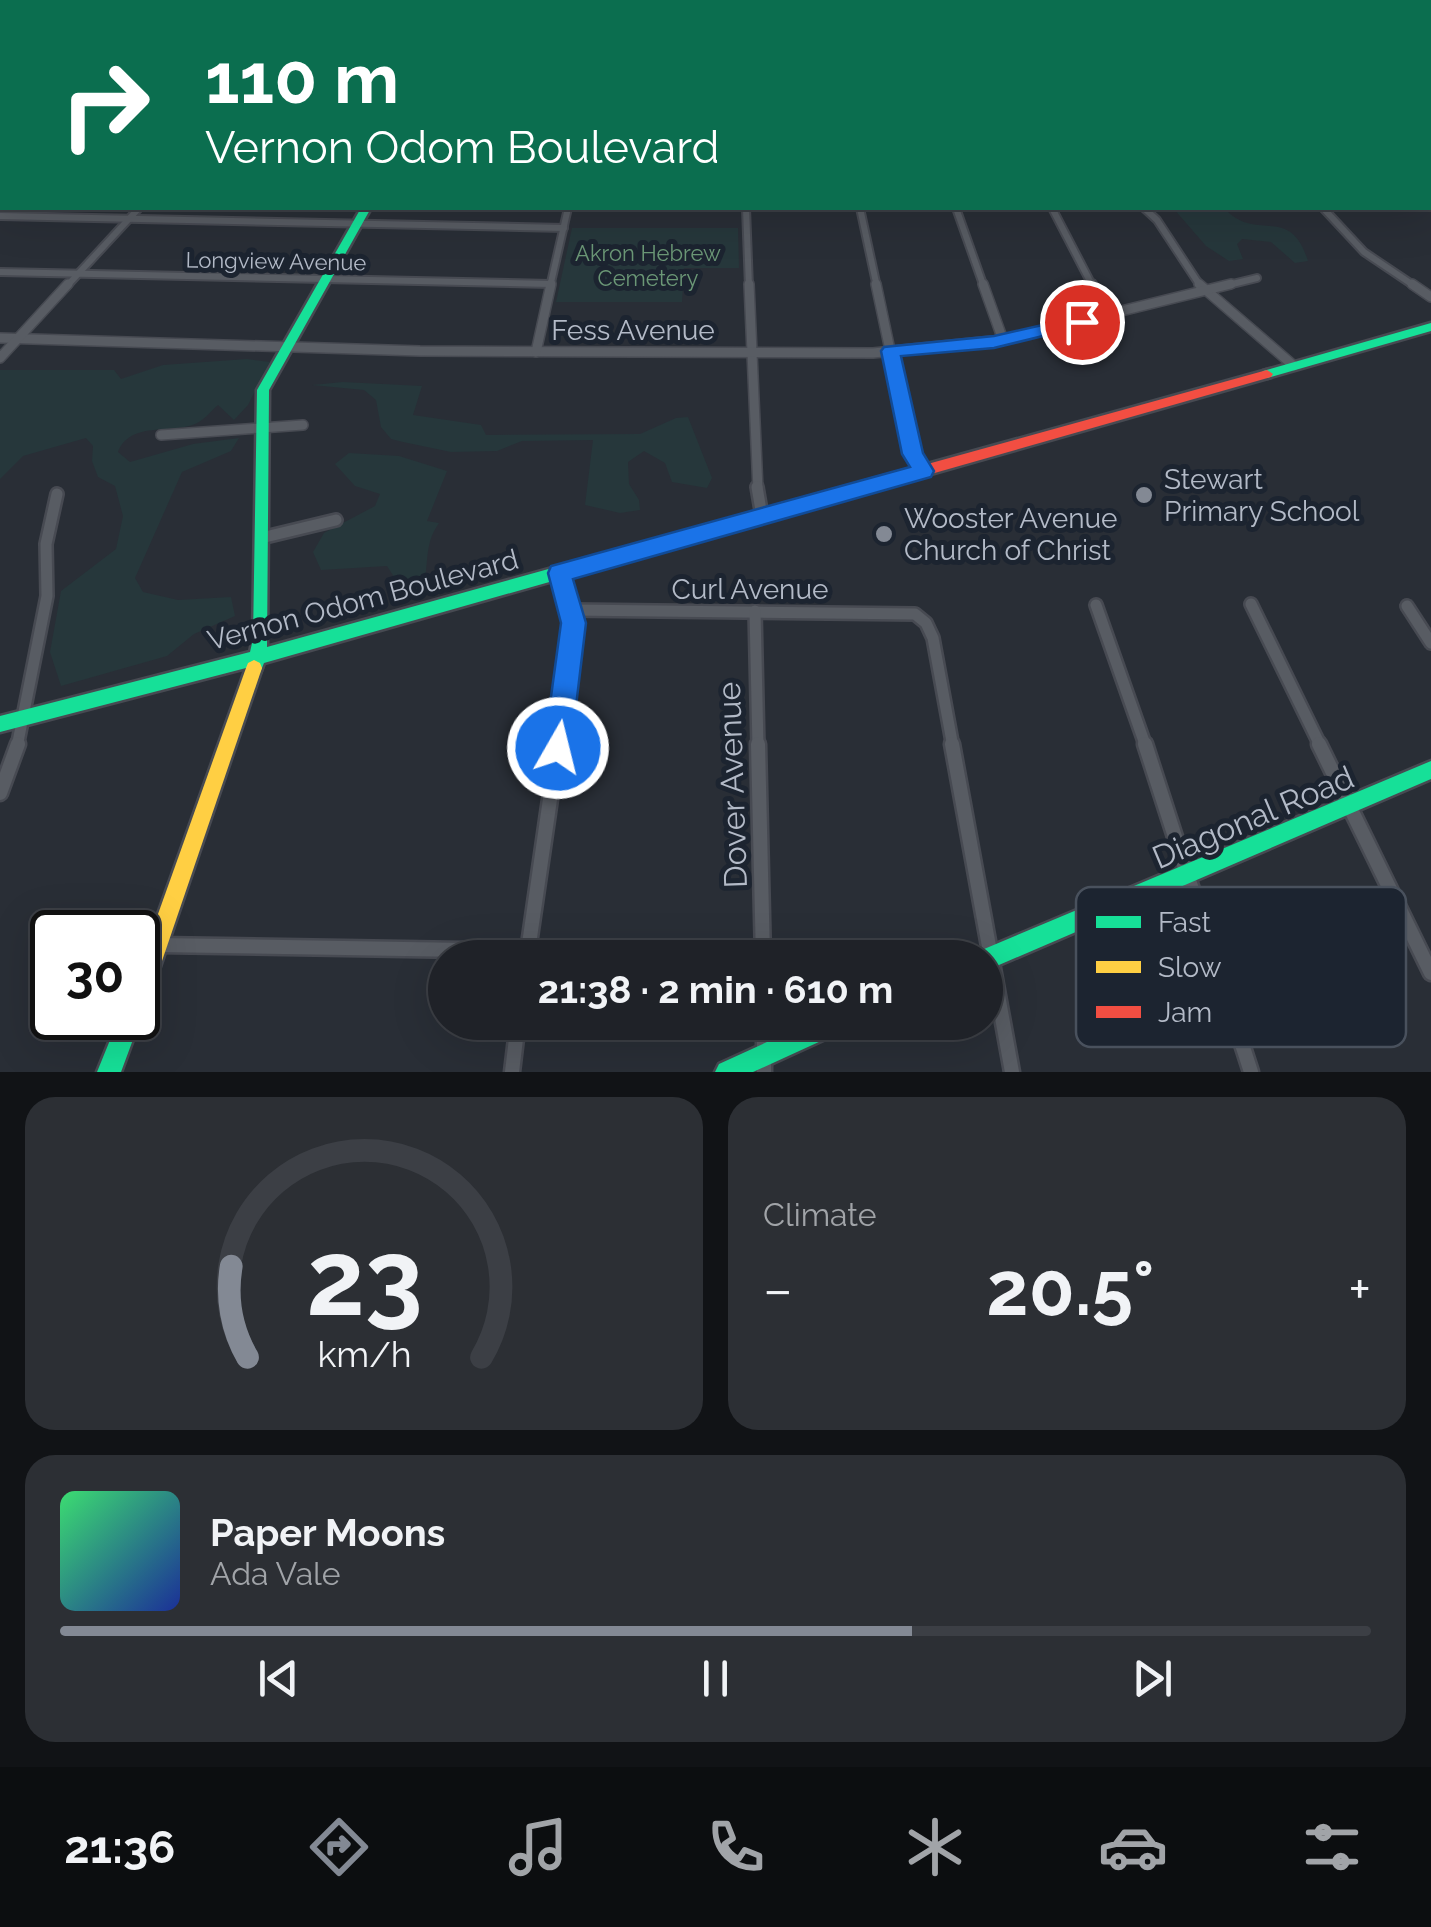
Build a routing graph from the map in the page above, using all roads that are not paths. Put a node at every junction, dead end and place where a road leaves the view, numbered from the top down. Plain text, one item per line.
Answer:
1 (137, 210) edge
2 (365, 210) edge
3 (568, 210) edge
4 (746, 210) edge
5 (860, 210) edge
6 (957, 210) edge
7 (1053, 210) edge
8 (1146, 210) edge
9 (1325, 210) edge
10 (0, 216) edge
11 (10, 217) junction
12 (128, 219) junction
13 (0, 224) edge
14 (357, 224) junction
15 (564, 228) junction
16 (0, 272) edge
17 (77, 274) junction
18 (1257, 278) dead end
19 (325, 279) junction
20 (551, 284) junction
21 (1204, 292) junction
22 (1431, 297) edge
23 (1108, 315) junction
24 (1431, 328) edge
25 (0, 338) edge
26 (18, 338) junction
27 (1003, 340) junction
28 (287, 345) junction
29 (891, 351) junction
30 (536, 352) junction
31 (751, 353) junction
32 (0, 358) edge
33 (1294, 366) junction
34 (303, 426) dead end
35 (262, 429) junction
36 (161, 435) dead end
37 (923, 471) junction
38 (57, 494) dead end
39 (762, 516) junction
40 (336, 520) dead end
41 (261, 538) junction
42 (560, 573) junction
43 (1251, 604) dead end
44 (1096, 605) dead end
45 (1408, 606) dead end
46 (572, 610) junction
47 (755, 612) junction
48 (1431, 643) edge
49 (258, 655) junction
50 (23, 718) junction
51 (0, 724) edge
52 (1431, 770) edge
53 (0, 793) edge
54 (1348, 804) junction
55 (1186, 875) junction
56 (1157, 887) edge
57 (1190, 887) edge
58 (1389, 887) edge
59 (1076, 921) edge
60 (1406, 923) edge
61 (160, 939) edge
62 (529, 940) edge
63 (763, 940) edge
64 (985, 940) edge
65 (160, 945) edge
66 (428, 952) edge
67 (1003, 952) edge
68 (1431, 974) edge
69 (1003, 1029) edge
70 (121, 1040) edge
71 (516, 1040) edge
72 (806, 1040) edge
73 (1244, 1047) edge
74 (764, 1064) edge
75 (109, 1072) edge
76 (512, 1072) edge
77 (728, 1072) edge
78 (1012, 1072) edge
79 (1252, 1072) edge

1 - 12 street
2 - 14 main road
3 - 15 street
4 - 31 street
5 - 29 street
6 - 27 street
7 - 23 street
8 - 21 street
9 - 22 street
10 - 11 street
11 - 12 street
11 - 13 street
12 - 14 street
12 - 17 street
14 - 15 street
14 - 19 main road
15 - 20 street
16 - 17 street, Longview Avenue
17 - 19 street, Longview Avenue
17 - 26 street
18 - 21 street, Fess Avenue
19 - 20 street, Longview Avenue
19 - 28 main road
20 - 30 street
21 - 23 street, Fess Avenue
21 - 33 street
23 - 27 street, Fess Avenue
24 - 33 main road, Vernon Odom Boulevard
25 - 26 street, Fess Avenue
26 - 28 street, Fess Avenue
26 - 32 street
27 - 29 street, Fess Avenue
28 - 30 street, Fess Avenue
28 - 35 main road
29 - 31 street, Fess Avenue
29 - 37 street
30 - 31 street, Fess Avenue
31 - 39 street
33 - 37 main road, Vernon Odom Boulevard
34 - 35 street
35 - 36 street
35 - 41 main road
37 - 39 main road, Vernon Odom Boulevard
38 - 50 street
39 - 42 main road, Vernon Odom Boulevard
40 - 41 street
41 - 49 main road
42 - 46 street
42 - 49 main road, Vernon Odom Boulevard
43 - 54 street
44 - 55 street
45 - 48 street
46 - 47 street, Curl Avenue
46 - 62 street
47 - 63 street, Dover Avenue
47 - 64 street, Curl Avenue
49 - 50 main road, Vernon Odom Boulevard
49 - 61 main road
50 - 51 main road, Vernon Odom Boulevard
50 - 53 street
52 - 54 main road, Diagonal Road
54 - 55 main road, Diagonal Road
54 - 58 street
55 - 56 main road, Diagonal Road
55 - 57 street
59 - 67 main road, Diagonal Road
60 - 68 street
65 - 66 street
69 - 78 street
70 - 75 main road
71 - 76 street
72 - 74 main road
73 - 79 street
74 - 77 main road

